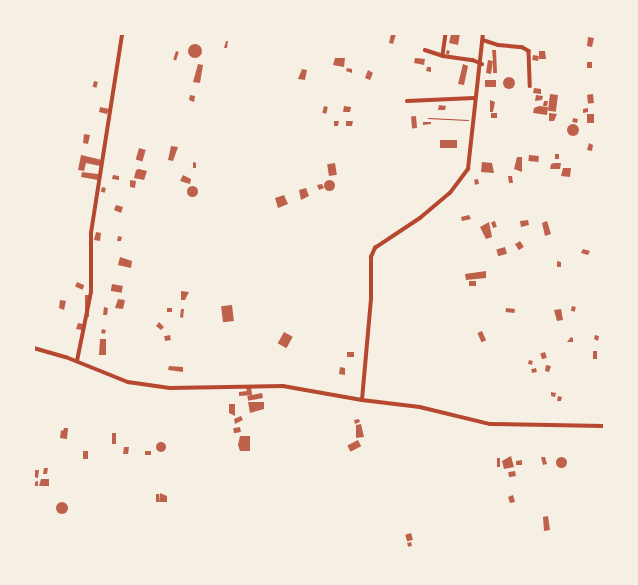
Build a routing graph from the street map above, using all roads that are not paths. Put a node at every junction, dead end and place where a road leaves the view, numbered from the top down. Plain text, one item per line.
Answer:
1 (122, 34) edge
2 (446, 34) edge
3 (483, 34) edge
4 (483, 40) junction
5 (425, 50) dead end
6 (443, 56) junction
7 (482, 64) junction
8 (530, 86) dead end
9 (474, 98) junction
10 (407, 101) dead end
11 (34, 348) edge
12 (77, 361) junction
13 (362, 400) junction
14 (604, 426) edge

1 - 12 street
2 - 6 street
3 - 4 street
4 - 7 street
4 - 8 street
5 - 6 street
6 - 7 street
7 - 9 street
9 - 10 street
9 - 13 street
11 - 12 street
12 - 13 street
13 - 14 street

